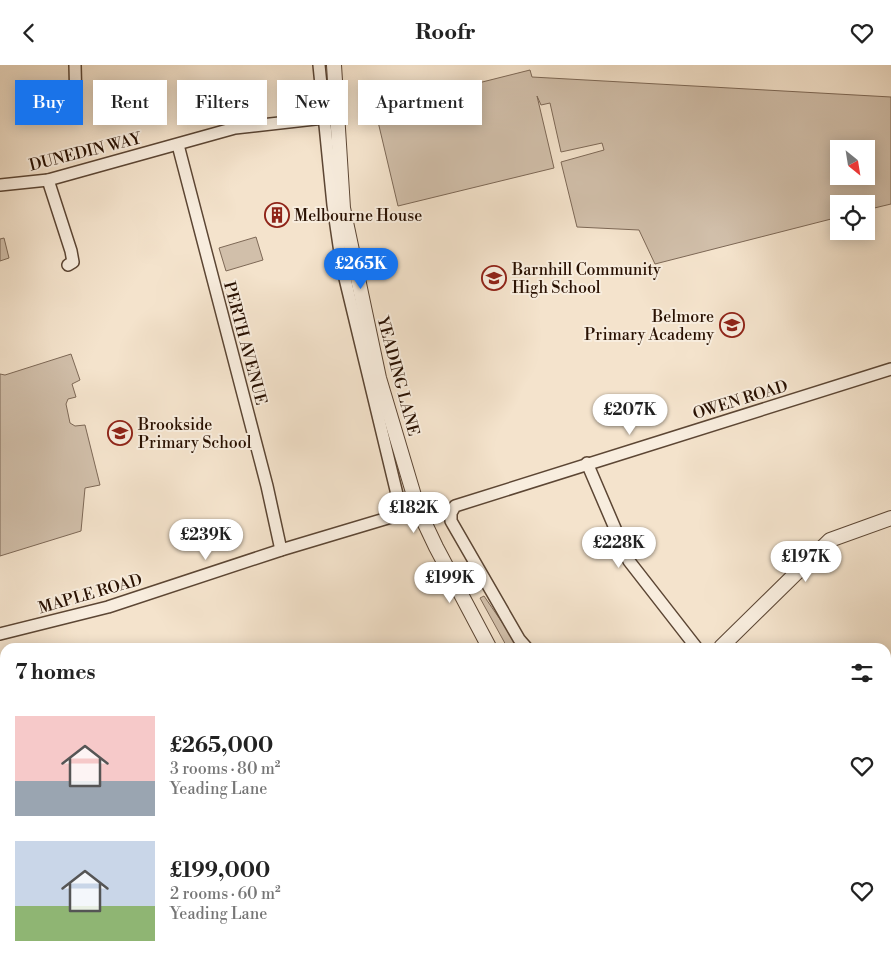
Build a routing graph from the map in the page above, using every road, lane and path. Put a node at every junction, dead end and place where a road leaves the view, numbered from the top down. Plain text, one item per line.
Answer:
1 (75, 65) edge
2 (319, 65) edge
3 (334, 65) edge
4 (75, 80) edge
5 (320, 80) edge
6 (277, 123) edge
7 (325, 125) edge
8 (178, 145) junction
9 (48, 180) junction
10 (0, 185) edge
11 (68, 265) dead end
12 (891, 369) edge
13 (588, 463) junction
14 (418, 509) junction
15 (402, 515) junction
16 (891, 518) edge
17 (281, 550) junction
18 (0, 634) edge
19 (488, 643) edge
20 (522, 643) edge
21 (693, 643) edge
22 (725, 643) edge

1 - 4 street
2 - 5 street
3 - 14 street, YEADING LANE
6 - 8 street, DUNEDIN WAY
7 - 15 street
8 - 9 street, DUNEDIN WAY
8 - 17 street, PERTH AVENUE
9 - 10 street, DUNEDIN WAY
9 - 11 street
12 - 13 street, OWEN ROAD
13 - 20 street, OWEN ROAD
13 - 21 street
14 - 15 street, MAPLE ROAD
14 - 19 street, YEADING LANE
15 - 17 street, MAPLE ROAD
16 - 22 street
17 - 18 street, MAPLE ROAD

